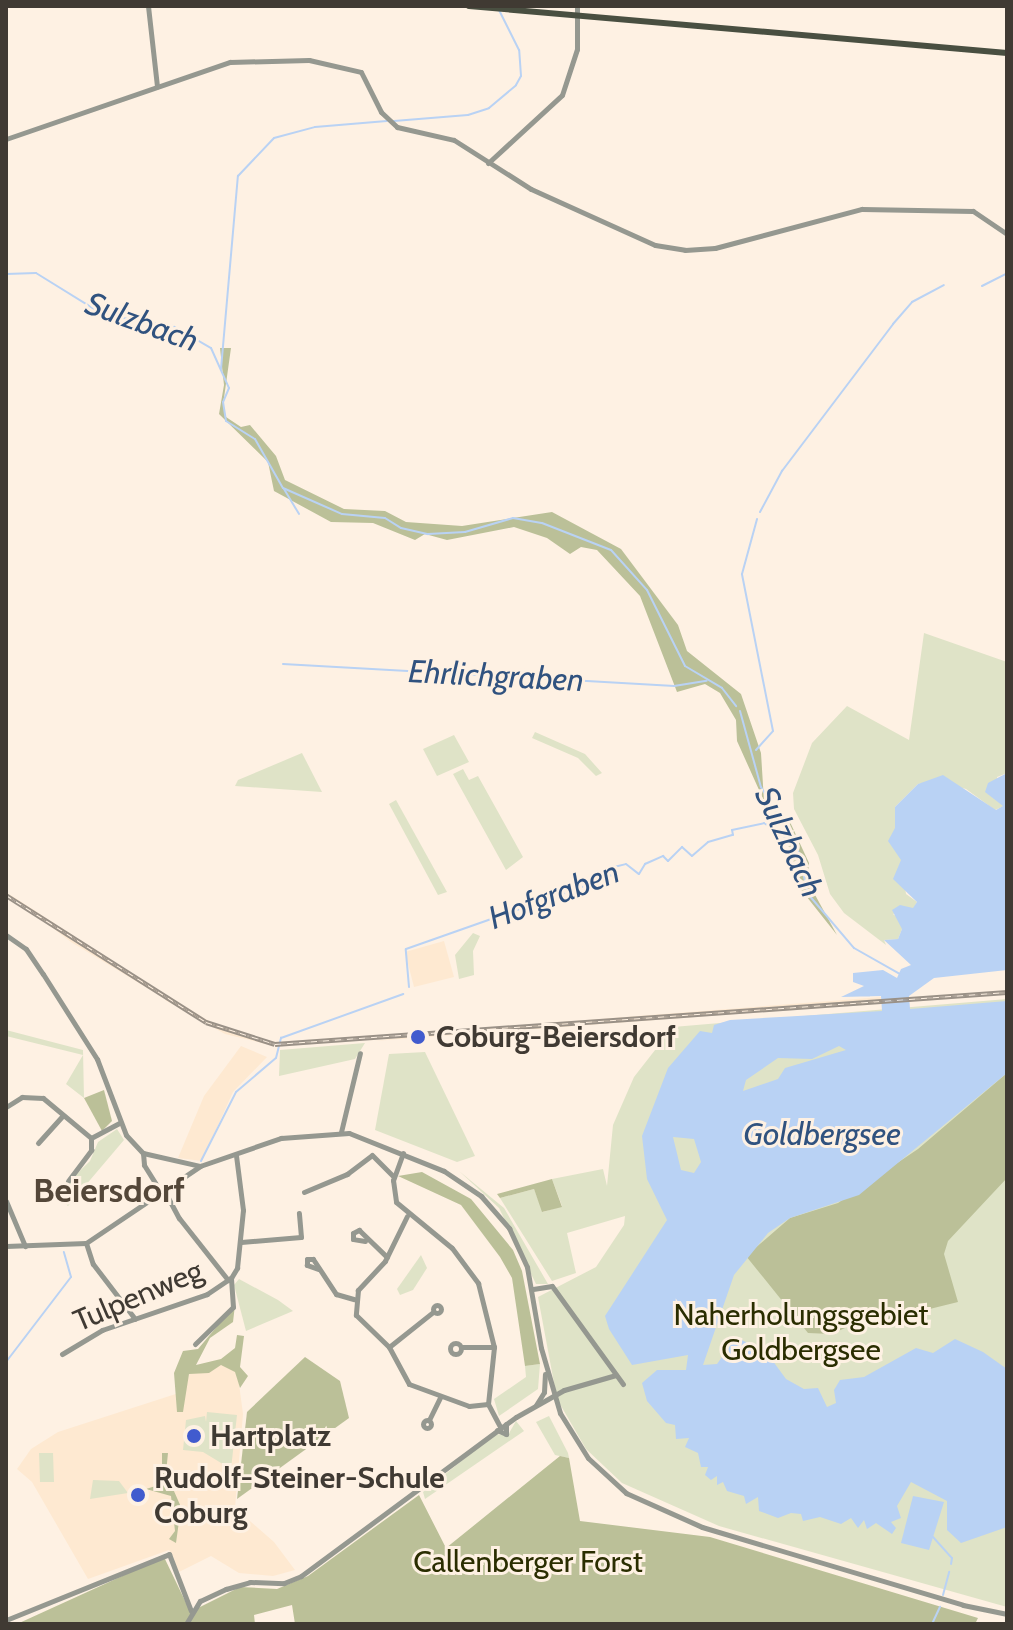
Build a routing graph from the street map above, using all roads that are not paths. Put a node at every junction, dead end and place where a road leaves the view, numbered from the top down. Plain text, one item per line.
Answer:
1 (148, 6) edge
2 (469, 6) edge
3 (577, 6) edge
4 (491, 8) edge
5 (1007, 53) edge
6 (157, 86) junction
7 (6, 139) edge
8 (488, 163) junction
9 (1007, 234) edge
10 (6, 935) edge
11 (360, 1053) dead end
12 (6, 1107) edge
13 (62, 1116) junction
14 (119, 1123) junction
15 (341, 1132) junction
16 (91, 1138) junction
17 (38, 1143) dead end
18 (143, 1153) junction
19 (403, 1153) junction
20 (236, 1155) junction
21 (200, 1166) junction
22 (394, 1177) junction
23 (68, 1181) dead end
24 (304, 1192) dead end
25 (164, 1193) junction
26 (6, 1201) edge
27 (299, 1213) dead end
28 (407, 1216) junction
29 (365, 1241) dead end
30 (241, 1242) junction
31 (86, 1243) junction
32 (6, 1246) edge
33 (25, 1246) junction
34 (387, 1257) junction
35 (318, 1269) dead end
36 (230, 1279) junction
37 (533, 1289) junction
38 (354, 1299) junction
39 (433, 1312) dead end
40 (135, 1319) junction
41 (195, 1344) dead end
42 (389, 1347) junction
43 (462, 1347) dead end
44 (494, 1347) junction
45 (62, 1354) dead end
46 (545, 1365) junction
47 (616, 1375) junction
48 (623, 1384) dead end
49 (553, 1395) junction
50 (440, 1397) junction
51 (540, 1399) junction
52 (488, 1404) junction
53 (535, 1406) junction
54 (429, 1420) dead end
55 (501, 1427) junction
56 (186, 1598) junction
57 (200, 1601) junction
58 (191, 1611) junction
59 (1007, 1614) edge
60 (6, 1620) edge
61 (186, 1624) edge

1 - 6 street
2 - 4 main road
3 - 8 street
4 - 5 main road
6 - 7 street
6 - 8 street
8 - 9 street
10 - 14 street
11 - 15 street
12 - 13 street
13 - 16 street
13 - 17 street
14 - 16 street
14 - 18 street
15 - 19 street
15 - 20 street
16 - 23 street
18 - 21 street
18 - 25 street
19 - 22 street
19 - 37 street
20 - 21 street
20 - 30 street
21 - 25 street
22 - 24 street
22 - 28 street
25 - 31 street
25 - 36 street
26 - 33 street
27 - 30 street
28 - 34 street
28 - 44 street
29 - 34 street
30 - 36 street
31 - 33 street
31 - 40 street
32 - 33 street
34 - 38 street
35 - 38 street
36 - 40 street, Tulpenweg
36 - 41 street
37 - 46 street
37 - 47 street
38 - 42 street
39 - 42 street
40 - 45 street, Tulpenweg
42 - 50 street
43 - 44 street
44 - 52 street
46 - 49 street
46 - 51 street
47 - 48 street
47 - 49 street
49 - 51 street
49 - 53 street
49 - 59 street
50 - 52 street
50 - 54 street
51 - 53 street
52 - 55 street
53 - 55 street
55 - 57 street
56 - 57 street
56 - 58 street
56 - 60 street
57 - 58 street
58 - 61 street

